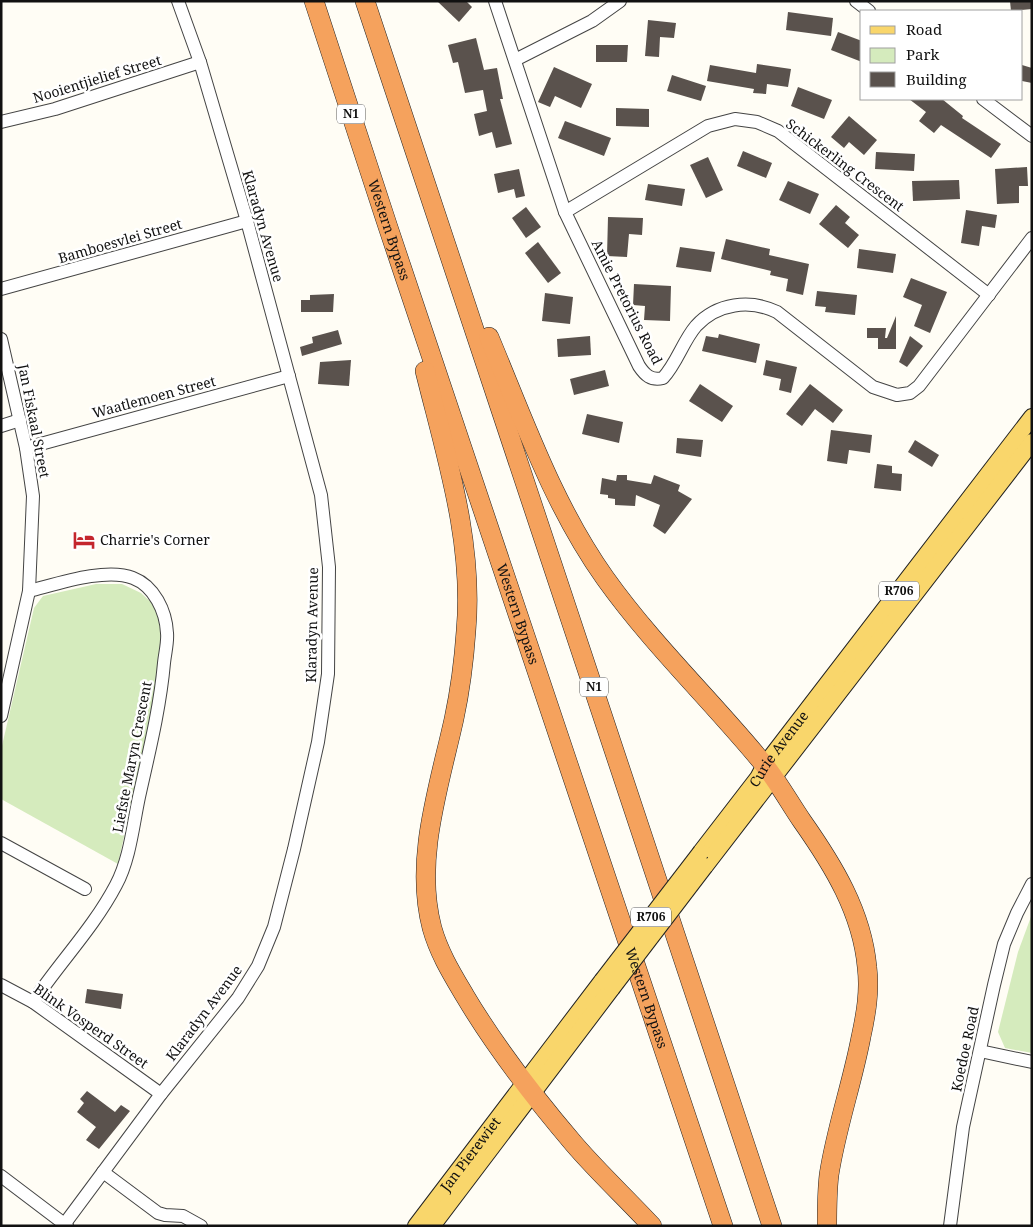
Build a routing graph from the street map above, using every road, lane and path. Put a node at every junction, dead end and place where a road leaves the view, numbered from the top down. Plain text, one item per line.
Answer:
1 (178, 1) edge
2 (314, 1) edge
3 (365, 1) edge
4 (495, 1) edge
5 (620, 1) edge
6 (856, 1) edge
7 (868, 10) edge
8 (515, 60) junction
9 (200, 62) junction
10 (984, 100) edge
11 (1, 122) edge
12 (1032, 136) edge
13 (565, 212) junction
14 (247, 221) junction
15 (388, 227) junction
16 (1032, 238) edge
17 (451, 259) junction
18 (1, 290) edge
19 (988, 295) junction
20 (1, 339) edge
21 (289, 376) junction
22 (1032, 417) edge
23 (20, 420) junction
24 (1, 426) edge
25 (1032, 442) edge
26 (26, 448) junction
27 (29, 591) junction
28 (1, 716) edge
29 (769, 771) junction
30 (1, 843) edge
31 (1032, 884) edge
32 (85, 889) dead end
33 (1, 985) edge
34 (33, 1002) junction
35 (980, 1051) junction
36 (1032, 1062) edge
37 (528, 1087) junction
38 (161, 1094) junction
39 (103, 1172) junction
40 (1, 1176) edge
41 (65, 1225) edge
42 (201, 1226) edge
43 (416, 1226) edge
44 (432, 1226) edge
45 (652, 1226) edge
46 (723, 1226) edge
47 (772, 1226) edge
48 (827, 1226) edge
49 (950, 1226) edge

1 - 9 street, Klaradyn Avenue
2 - 15 highway, Western Bypass / N1
3 - 17 highway, N1
4 - 8 street, Amie Pretorius Road
5 - 8 street
6 - 7 street
8 - 13 street, Amie Pretorius Road
9 - 11 street, Nooientjielief Street
9 - 14 street, Klaradyn Avenue
10 - 12 street
13 - 19 street, Schickerling Crescent
13 - 19 street, Amie Pretorius Road
14 - 18 street, Bamboesvlei Street
14 - 21 street, Klaradyn Avenue
15 - 37 highway
15 - 46 highway, Western Bypass / N1
16 - 19 street, Amie Pretorius Road
17 - 29 highway
17 - 47 highway, N1
20 - 23 street, Jan Fiskaal Street
21 - 26 street, Waatlemoen Street
21 - 38 street, Klaradyn Avenue
22 - 29 main road, Curie Avenue / R706
23 - 24 street
23 - 26 street, Jan Fiskaal Street
25 - 29 main road, Curie Avenue / R706
26 - 27 street, Jan Fiskaal Street
27 - 28 street, Jan Fiskaal Street
27 - 34 street, Liefste Maryn Crescent
29 - 37 main road, Curie Avenue / R706, bridge
29 - 48 highway
30 - 32 street
31 - 35 street, Koedoe Road
33 - 34 street, Blink Vosperd Street
34 - 38 street, Blink Vosperd Street
35 - 36 street
35 - 49 street, Koedoe Road
37 - 43 main road, Jan Pierewiet / R706
37 - 44 main road, Jan Pierewiet / R706
37 - 45 highway
38 - 39 street, Klaradyn Avenue
39 - 41 street, Klaradyn Avenue
39 - 42 street
40 - 41 street

